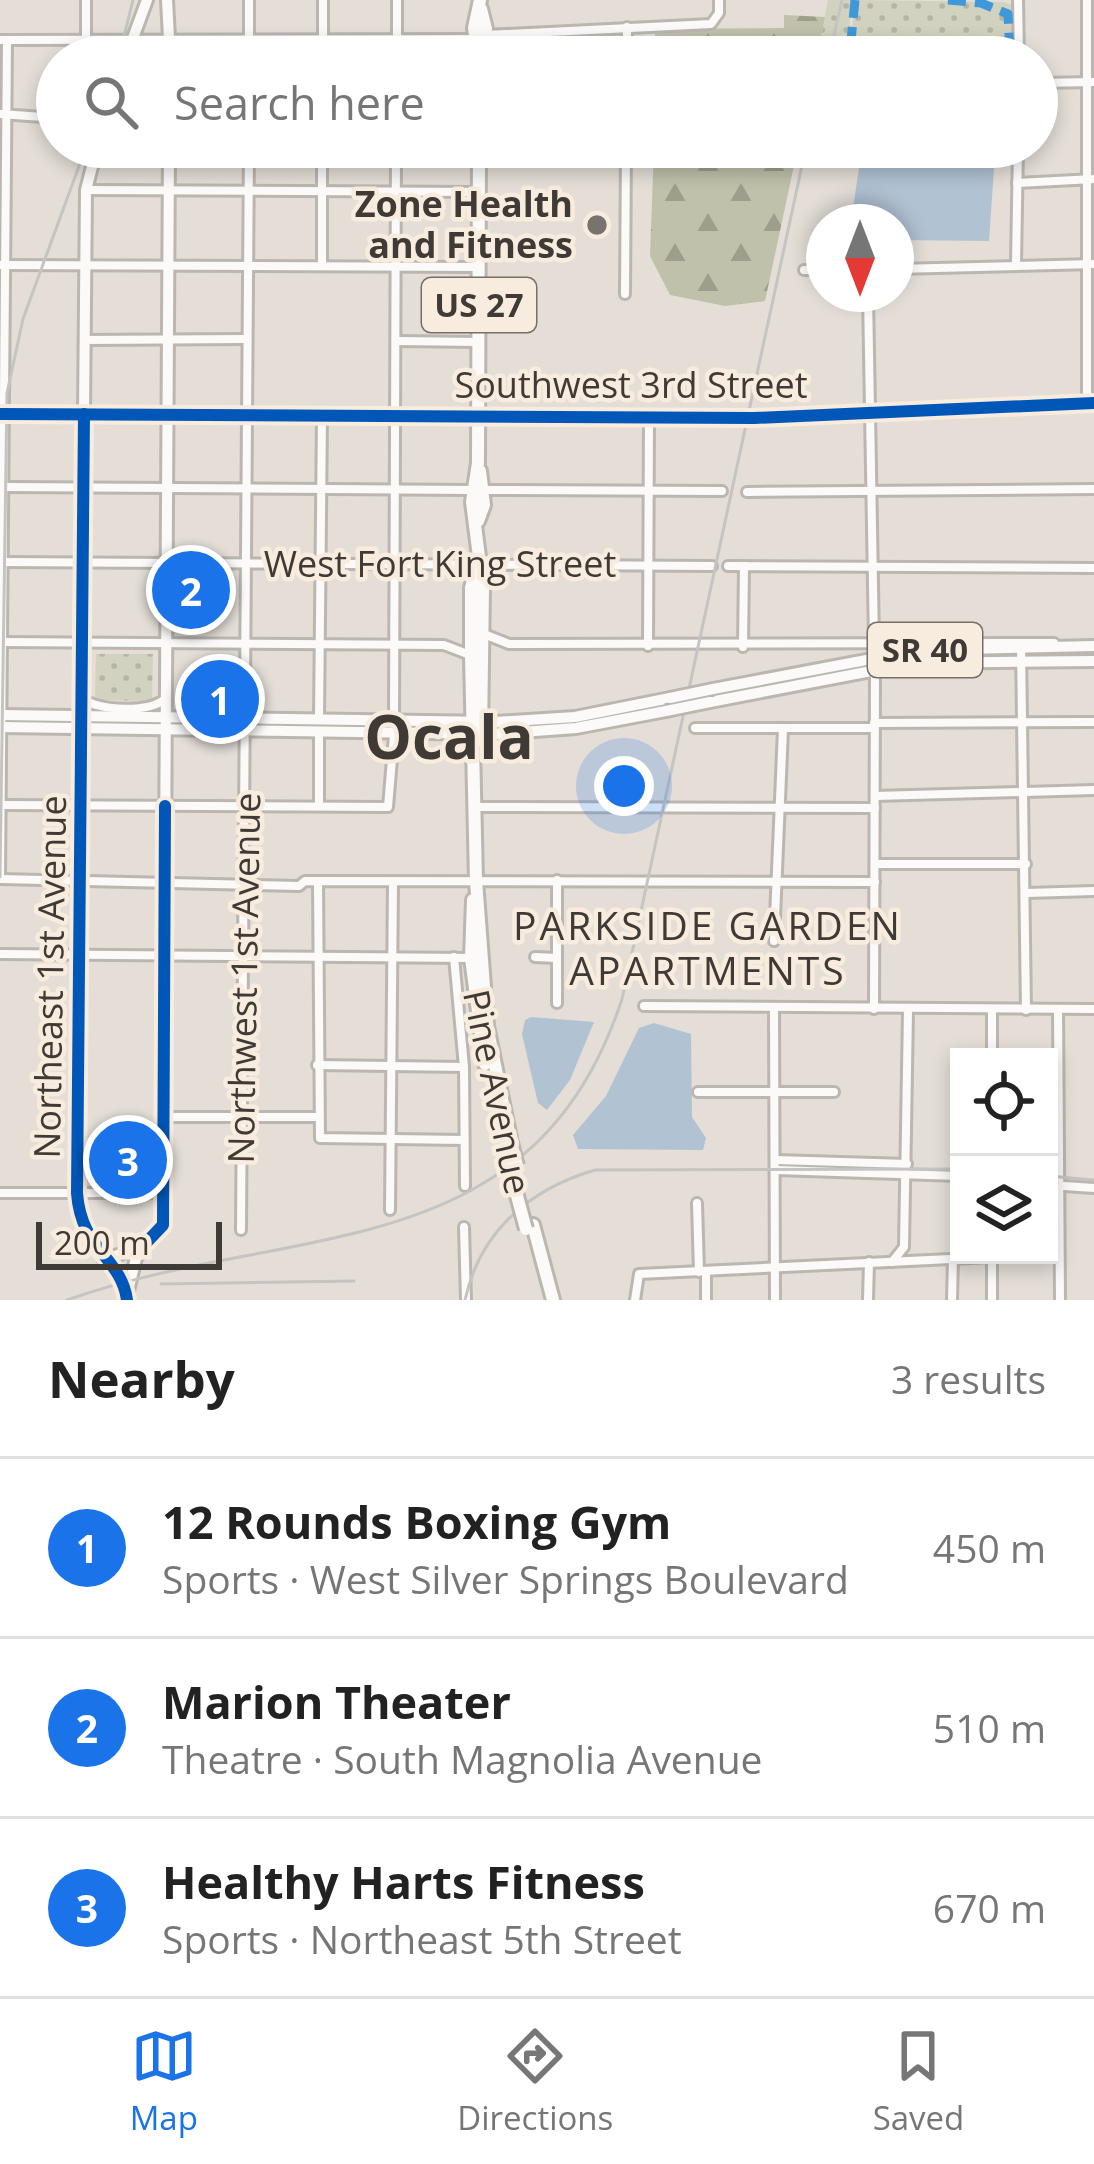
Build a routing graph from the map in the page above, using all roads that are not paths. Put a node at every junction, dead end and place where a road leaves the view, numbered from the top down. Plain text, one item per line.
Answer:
1 (86, 0) edge
2 (147, 0) edge
3 (249, 0) edge
4 (323, 0) edge
5 (397, 0) edge
6 (719, 0) edge
7 (1018, 0) edge
8 (1088, 0) edge
9 (166, 2) edge
10 (480, 4) edge
11 (627, 27) junction
12 (85, 36) edge
13 (134, 36) edge
14 (169, 36) edge
15 (248, 36) edge
16 (323, 36) edge
17 (397, 36) edge
18 (480, 36) edge
19 (495, 36) edge
20 (627, 36) edge
21 (1019, 36) edge
22 (3, 40) edge
23 (36, 40) edge
24 (1058, 83) edge
25 (1090, 83) edge
26 (4, 114) edge
27 (36, 116) edge
28 (92, 168) edge
29 (169, 168) edge
30 (249, 168) edge
31 (322, 168) edge
32 (397, 168) edge
33 (479, 168) edge
34 (626, 168) edge
35 (1017, 168) edge
36 (1090, 180) edge
37 (1017, 183) junction
38 (3, 189) edge
39 (86, 190) junction
40 (169, 191) junction
41 (248, 191) junction
42 (322, 192) junction
43 (479, 192) junction
44 (396, 193) junction
45 (85, 264) junction
46 (1016, 264) junction
47 (1090, 264) edge
48 (2, 265) edge
49 (169, 265) junction
50 (322, 265) junction
51 (247, 266) junction
52 (396, 266) junction
53 (479, 267) junction
54 (914, 268) edge
55 (625, 295) dead end
56 (868, 312) edge
57 (84, 340) junction
58 (168, 340) junction
59 (246, 340) junction
60 (397, 341) junction
61 (479, 342) junction
62 (1090, 346) edge
63 (1091, 403) edge
64 (869, 412) junction
65 (2, 414) edge
66 (84, 414) junction
67 (168, 414) junction
68 (246, 415) junction
69 (322, 415) junction
70 (396, 415) junction
71 (478, 416) junction
72 (650, 416) junction
73 (168, 486) junction
74 (4, 487) junction
75 (83, 487) junction
76 (246, 488) junction
77 (321, 489) junction
78 (395, 489) junction
79 (1094, 489) edge
80 (478, 490) junction
81 (650, 491) junction
82 (722, 491) dead end
83 (871, 491) junction
84 (747, 492) dead end
85 (83, 561) junction
86 (2, 562) edge
87 (167, 563) junction
88 (246, 563) junction
89 (320, 564) junction
90 (478, 564) junction
91 (394, 565) junction
92 (649, 566) junction
93 (712, 566) dead end
94 (728, 566) dead end
95 (745, 566) junction
96 (873, 566) junction
97 (1094, 568) edge
98 (477, 632) junction
99 (1, 641) edge
100 (82, 643) junction
101 (319, 644) junction
102 (393, 644) junction
103 (509, 644) junction
104 (165, 645) junction
105 (245, 645) junction
106 (444, 645) junction
107 (648, 646) junction
108 (743, 646) junction
109 (1094, 646) edge
110 (1076, 647) junction
111 (1022, 654) junction
112 (874, 656) junction
113 (477, 657) junction
114 (1093, 661) edge
115 (82, 698) junction
116 (164, 699) junction
117 (82, 720) junction
118 (1, 721) edge
119 (166, 721) junction
120 (246, 721) junction
121 (1024, 721) junction
122 (1094, 722) edge
123 (874, 725) junction
124 (319, 726) junction
125 (394, 728) junction
126 (695, 728) dead end
127 (783, 729) junction
128 (476, 731) junction
129 (1094, 790) edge
130 (1026, 791) junction
131 (875, 796) junction
132 (0, 805) edge
133 (246, 805) junction
134 (82, 806) junction
135 (165, 806) junction
136 (319, 806) junction
137 (476, 807) junction
138 (781, 808) junction
139 (875, 808) junction
140 (876, 864) junction
141 (1026, 864) junction
142 (0, 878) edge
143 (80, 878) junction
144 (164, 880) junction
145 (557, 880) junction
146 (244, 881) junction
147 (318, 881) junction
148 (393, 881) junction
149 (476, 881) junction
150 (777, 882) junction
151 (875, 882) junction
152 (1094, 891) edge
153 (1027, 893) junction
154 (774, 941) dead end
155 (163, 953) junction
156 (244, 953) junction
157 (0, 954) edge
158 (81, 954) junction
159 (317, 956) junction
160 (392, 956) junction
161 (454, 957) junction
162 (535, 957) dead end
163 (471, 958) junction
164 (556, 958) junction
165 (556, 1003) dead end
166 (644, 1006) dead end
167 (774, 1007) junction
168 (874, 1009) junction
169 (1094, 1009) edge
170 (1026, 1010) junction
171 (1058, 1010) junction
172 (908, 1011) junction
173 (992, 1011) junction
174 (992, 1048) edge
175 (317, 1065) junction
176 (389, 1065) junction
177 (464, 1067) junction
178 (776, 1090) junction
179 (698, 1092) dead end
180 (834, 1092) dead end
181 (242, 1117) junction
182 (164, 1118) junction
183 (318, 1118) junction
184 (464, 1140) junction
185 (388, 1141) junction
186 (508, 1146) junction
187 (776, 1165) junction
188 (907, 1168) junction
189 (950, 1175) edge
190 (465, 1186) dead end
191 (1058, 1186) edge
192 (1061, 1186) junction
193 (1094, 1188) edge
194 (0, 1193) edge
195 (77, 1193) junction
196 (164, 1193) junction
197 (697, 1203) dead end
198 (390, 1210) dead end
199 (1058, 1220) edge
200 (464, 1228) dead end
201 (241, 1230) dead end
202 (143, 1246) junction
203 (950, 1258) edge
204 (104, 1260) junction
205 (869, 1262) junction
206 (892, 1262) junction
207 (953, 1264) edge
208 (992, 1264) edge
209 (1056, 1264) edge
210 (775, 1268) junction
211 (702, 1272) junction
212 (127, 1298) edge
213 (466, 1300) edge
214 (549, 1300) edge
215 (635, 1300) edge
216 (706, 1300) edge
217 (775, 1300) edge
218 (868, 1300) edge
219 (952, 1300) edge
220 (992, 1300) edge
221 (1060, 1300) edge

1 - 12 street
2 - 13 main road
3 - 15 street
4 - 16 street
5 - 17 street
6 - 11 street
7 - 21 street
8 - 25 street
9 - 14 main road
10 - 18 highway
11 - 19 street
11 - 20 street
22 - 23 street
22 - 26 street
24 - 25 street
25 - 36 street
26 - 27 street
26 - 38 street
28 - 39 main road, Northeast 1st Avenue
29 - 40 main road
30 - 41 street, Northwest 1st Avenue
31 - 42 street
32 - 44 street
33 - 43 highway, Pine Avenue / US 27
34 - 55 street
35 - 37 street
36 - 37 street
36 - 47 street
37 - 46 street
38 - 48 street
39 - 40 street
39 - 45 main road, Northeast 1st Avenue
40 - 41 street
40 - 49 main road
41 - 42 street
41 - 51 street, Northwest 1st Avenue
42 - 44 street
42 - 50 street
43 - 44 street
43 - 53 highway, Pine Avenue / US 27
44 - 52 street
45 - 48 street
45 - 49 street
45 - 57 main road, Northeast 1st Avenue
46 - 47 street
46 - 54 street
47 - 62 street
48 - 65 street
49 - 51 street
49 - 58 main road
50 - 51 street
50 - 52 street
51 - 59 street, Northwest 1st Avenue
52 - 53 street
52 - 60 street
53 - 61 highway, Pine Avenue / US 27
56 - 64 street
57 - 58 street
57 - 66 main road, Northeast 1st Avenue
58 - 59 street
58 - 67 main road
59 - 68 street, Northwest 1st Avenue
60 - 61 street
60 - 70 street
61 - 71 highway, Pine Avenue / US 27
62 - 63 street
63 - 64 street, Southwest 3rd Street
64 - 72 street, Southwest 3rd Street
64 - 83 street
65 - 66 street, Southwest 3rd Street
65 - 74 street
66 - 67 street, Southwest 3rd Street
66 - 75 main road, Northeast 1st Avenue
67 - 68 street, Southwest 3rd Street
67 - 73 main road
68 - 69 street, Southwest 3rd Street
68 - 76 street, Northwest 1st Avenue
69 - 70 street, Southwest 3rd Street
69 - 77 street
70 - 71 street, Southwest 3rd Street
70 - 78 street
71 - 72 street, Southwest 3rd Street
71 - 80 highway, Pine Avenue / US 27
72 - 81 street
73 - 75 street
73 - 76 street
73 - 87 main road
74 - 75 street
74 - 86 street
75 - 85 main road, Northeast 1st Avenue
76 - 77 street
76 - 88 street, Northwest 1st Avenue
77 - 78 street
77 - 89 street
78 - 80 street
78 - 91 street
79 - 83 street
80 - 81 street
80 - 90 highway, Pine Avenue / US 27
81 - 82 street
81 - 92 street
83 - 84 street
83 - 96 street
85 - 86 street, West Fort King Street
85 - 87 street, West Fort King Street
85 - 100 main road, Northeast 1st Avenue
86 - 99 street
87 - 88 street, West Fort King Street
87 - 104 main road
88 - 89 street, West Fort King Street
88 - 105 street, Northwest 1st Avenue
89 - 91 street, West Fort King Street
89 - 101 street
90 - 91 street, West Fort King Street
90 - 92 street, West Fort King Street
90 - 98 highway, Pine Avenue / US 27
91 - 102 street
92 - 93 street, West Fort King Street
92 - 107 street
94 - 95 street
95 - 96 street
95 - 108 street
96 - 97 street
96 - 112 street
98 - 103 street
98 - 106 street
98 - 113 highway, Pine Avenue / US 27
99 - 100 street
99 - 118 street
100 - 104 street
100 - 115 main road, Northeast 1st Avenue
101 - 102 street
101 - 105 street
101 - 124 street
102 - 106 street
102 - 125 street
103 - 107 street
103 - 113 street
104 - 105 street
104 - 116 main road
105 - 120 street, Northwest 1st Avenue
106 - 113 street
107 - 108 street
108 - 112 street
109 - 110 main road, SR 40
110 - 111 main road, SR 40
110 - 112 street
111 - 112 main road, SR 40
111 - 114 main road, SR 40
111 - 121 street
112 - 123 street
112 - 128 main road, SR 40, bridge
113 - 128 highway, Pine Avenue / US 27
115 - 116 street
115 - 117 main road, Northeast 1st Avenue
116 - 119 main road
117 - 118 main road, SR 40
117 - 119 main road, SR 40
117 - 134 main road, Northeast 1st Avenue
118 - 132 street
119 - 120 main road, SR 40
119 - 135 main road
120 - 124 main road, SR 40
120 - 124 main road, SR 40
120 - 133 street, Northwest 1st Avenue
121 - 122 street
121 - 123 street
121 - 130 street
123 - 127 street
123 - 131 street
124 - 125 main road, SR 40
124 - 125 main road, SR 40
124 - 136 street
125 - 128 main road, SR 40
125 - 136 street
126 - 127 street
127 - 138 street
128 - 137 highway, Pine Avenue / US 27
129 - 130 street
130 - 131 street
130 - 141 street
131 - 139 street
132 - 134 street
132 - 142 street
133 - 135 street
133 - 136 street
133 - 146 street, Northwest 1st Avenue
134 - 135 street
134 - 143 main road, Northeast 1st Avenue
135 - 144 main road
137 - 138 street
137 - 149 highway, Pine Avenue / US 27
138 - 139 street
138 - 150 street
139 - 140 street
140 - 141 street
140 - 151 street
141 - 153 street
142 - 143 street
143 - 144 street
143 - 158 main road, Northeast 1st Avenue
144 - 146 street
144 - 155 main road
145 - 149 street
145 - 150 street
145 - 164 street
146 - 147 street
146 - 156 street, Northwest 1st Avenue
147 - 148 street
147 - 159 street
148 - 149 street
148 - 160 street
149 - 163 highway, Pine Avenue / US 27
149 - 186 highway, Pine Avenue / US 27
150 - 151 street
150 - 154 street
151 - 168 street
152 - 153 street
153 - 170 street
155 - 156 street
155 - 158 street
155 - 182 main road
156 - 159 street
156 - 181 street, Northwest 1st Avenue
157 - 158 street
158 - 195 main road, Northeast 1st Avenue
159 - 160 street
159 - 175 street
160 - 161 street
160 - 176 street
161 - 163 street
161 - 177 street
162 - 164 street
163 - 186 highway, Pine Avenue / US 27
164 - 165 street
166 - 167 street
167 - 168 street
167 - 178 street
168 - 172 street
169 - 171 street
170 - 171 street
170 - 173 street
171 - 192 street
172 - 173 street
172 - 188 street
173 - 174 street
175 - 176 street
175 - 183 street
176 - 177 street
176 - 185 street
177 - 184 street
178 - 179 street
178 - 180 street
178 - 187 street
181 - 182 street
181 - 183 street
181 - 201 street, Northwest 1st Avenue
182 - 196 main road
183 - 185 street
184 - 185 street
184 - 190 street
185 - 198 street
186 - 214 highway, Pine Avenue / US 27, bridge
187 - 188 street
187 - 210 street
188 - 189 street
188 - 206 street
191 - 192 street
192 - 193 street
192 - 199 street
194 - 195 street
195 - 196 street
195 - 204 main road, Northeast 1st Avenue
196 - 202 main road
197 - 211 street
200 - 213 street
202 - 204 main road
202 - 212 main road
203 - 206 street
204 - 212 main road, Northeast 1st Avenue
205 - 206 street
205 - 210 street
205 - 218 street
207 - 219 street
208 - 220 street
209 - 221 street
210 - 211 street
210 - 217 street
211 - 215 street
211 - 216 street

